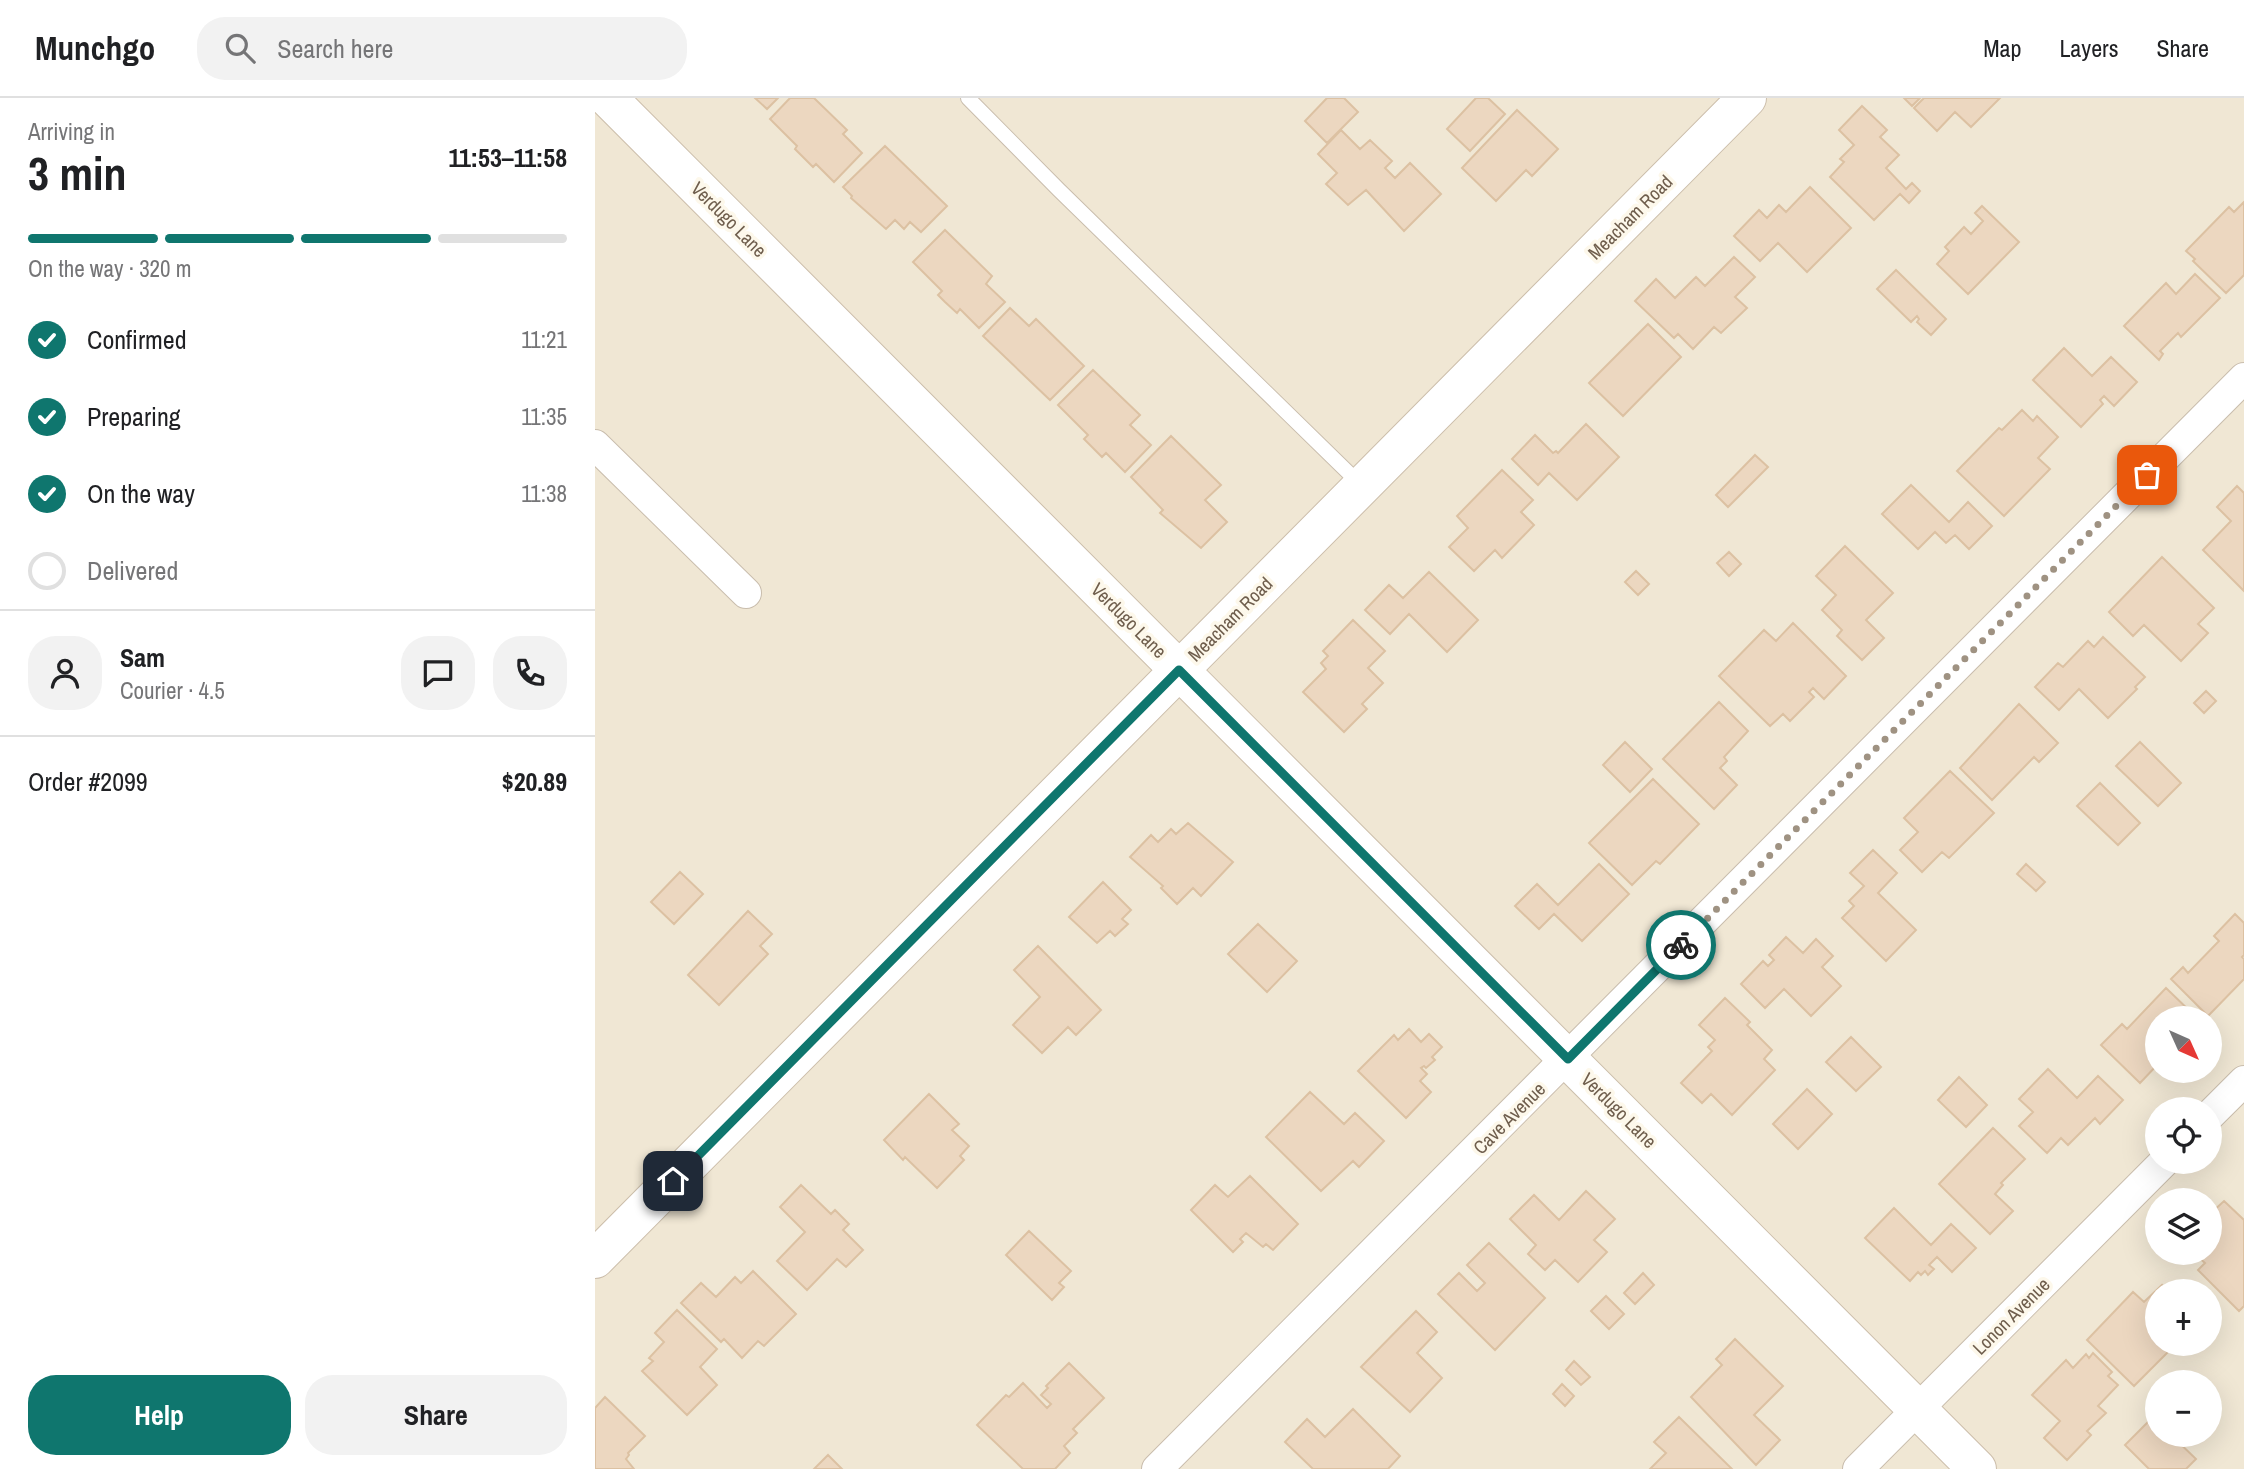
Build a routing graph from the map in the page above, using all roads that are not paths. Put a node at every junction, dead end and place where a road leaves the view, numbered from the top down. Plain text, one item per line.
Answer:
1 (608, 98) edge
2 (968, 98) edge
3 (1748, 98) edge
4 (2244, 378) edge
5 (595, 445) edge
6 (1362, 486) junction
7 (746, 593) dead end
8 (1179, 670) junction
9 (1568, 1059) junction
10 (2244, 1081) edge
11 (2222, 1103) edge
12 (2152, 1174) edge
13 (595, 1259) edge
14 (1918, 1410) junction
15 (1157, 1469) edge
16 (1859, 1469) edge
17 (1977, 1469) edge

1 - 8 street, Verdugo Lane
2 - 6 lane
3 - 6 street, Meacham Road
4 - 9 street, Cave Avenue
5 - 7 street
6 - 8 street, Meacham Road
8 - 9 street, Verdugo Lane
8 - 13 street, Meacham Road
9 - 14 street, Verdugo Lane
9 - 15 street, Cave Avenue
10 - 11 street
12 - 14 street, Lonon Avenue
14 - 16 street, Lonon Avenue
14 - 17 street, Verdugo Lane

